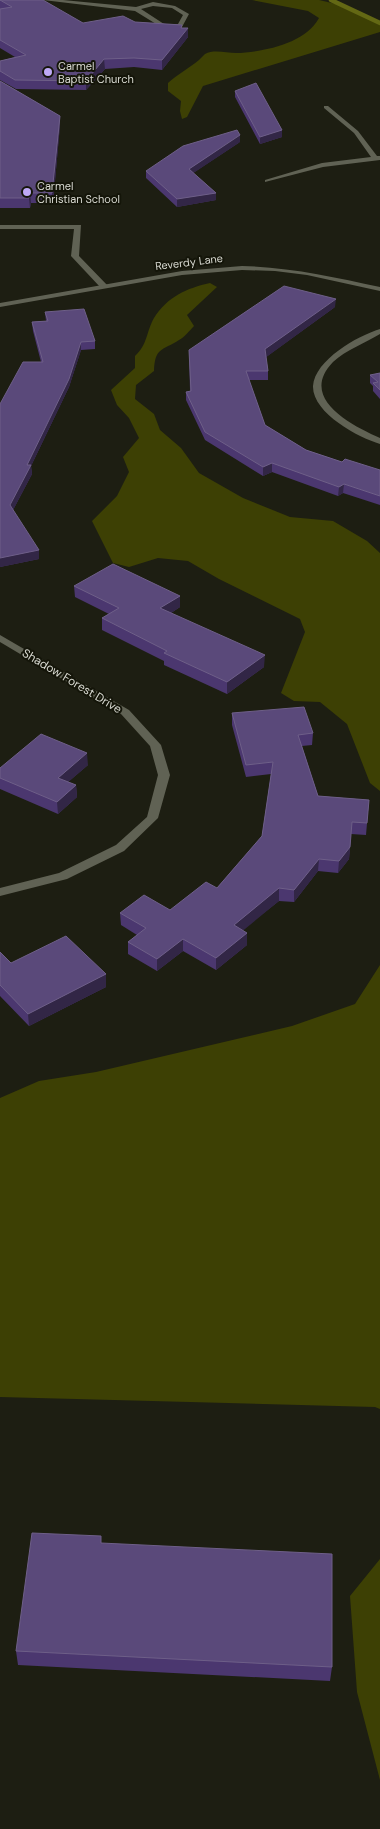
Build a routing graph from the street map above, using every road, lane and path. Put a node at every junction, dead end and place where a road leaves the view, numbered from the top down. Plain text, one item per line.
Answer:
1 (46, 0) edge
2 (136, 9) junction
3 (326, 107) dead end
4 (377, 158) edge
5 (267, 180) dead end
6 (0, 227) edge
7 (104, 286) junction
8 (380, 289) edge
9 (0, 305) edge
10 (380, 331) edge
11 (380, 440) edge
12 (0, 638) edge
13 (0, 892) edge

1 - 2 street
2 - 2 street
3 - 4 street
4 - 5 street
6 - 7 street
7 - 8 street, Reverdy Lane
7 - 9 street, Reverdy Lane
10 - 11 street
12 - 13 street, Shadow Forest Drive

